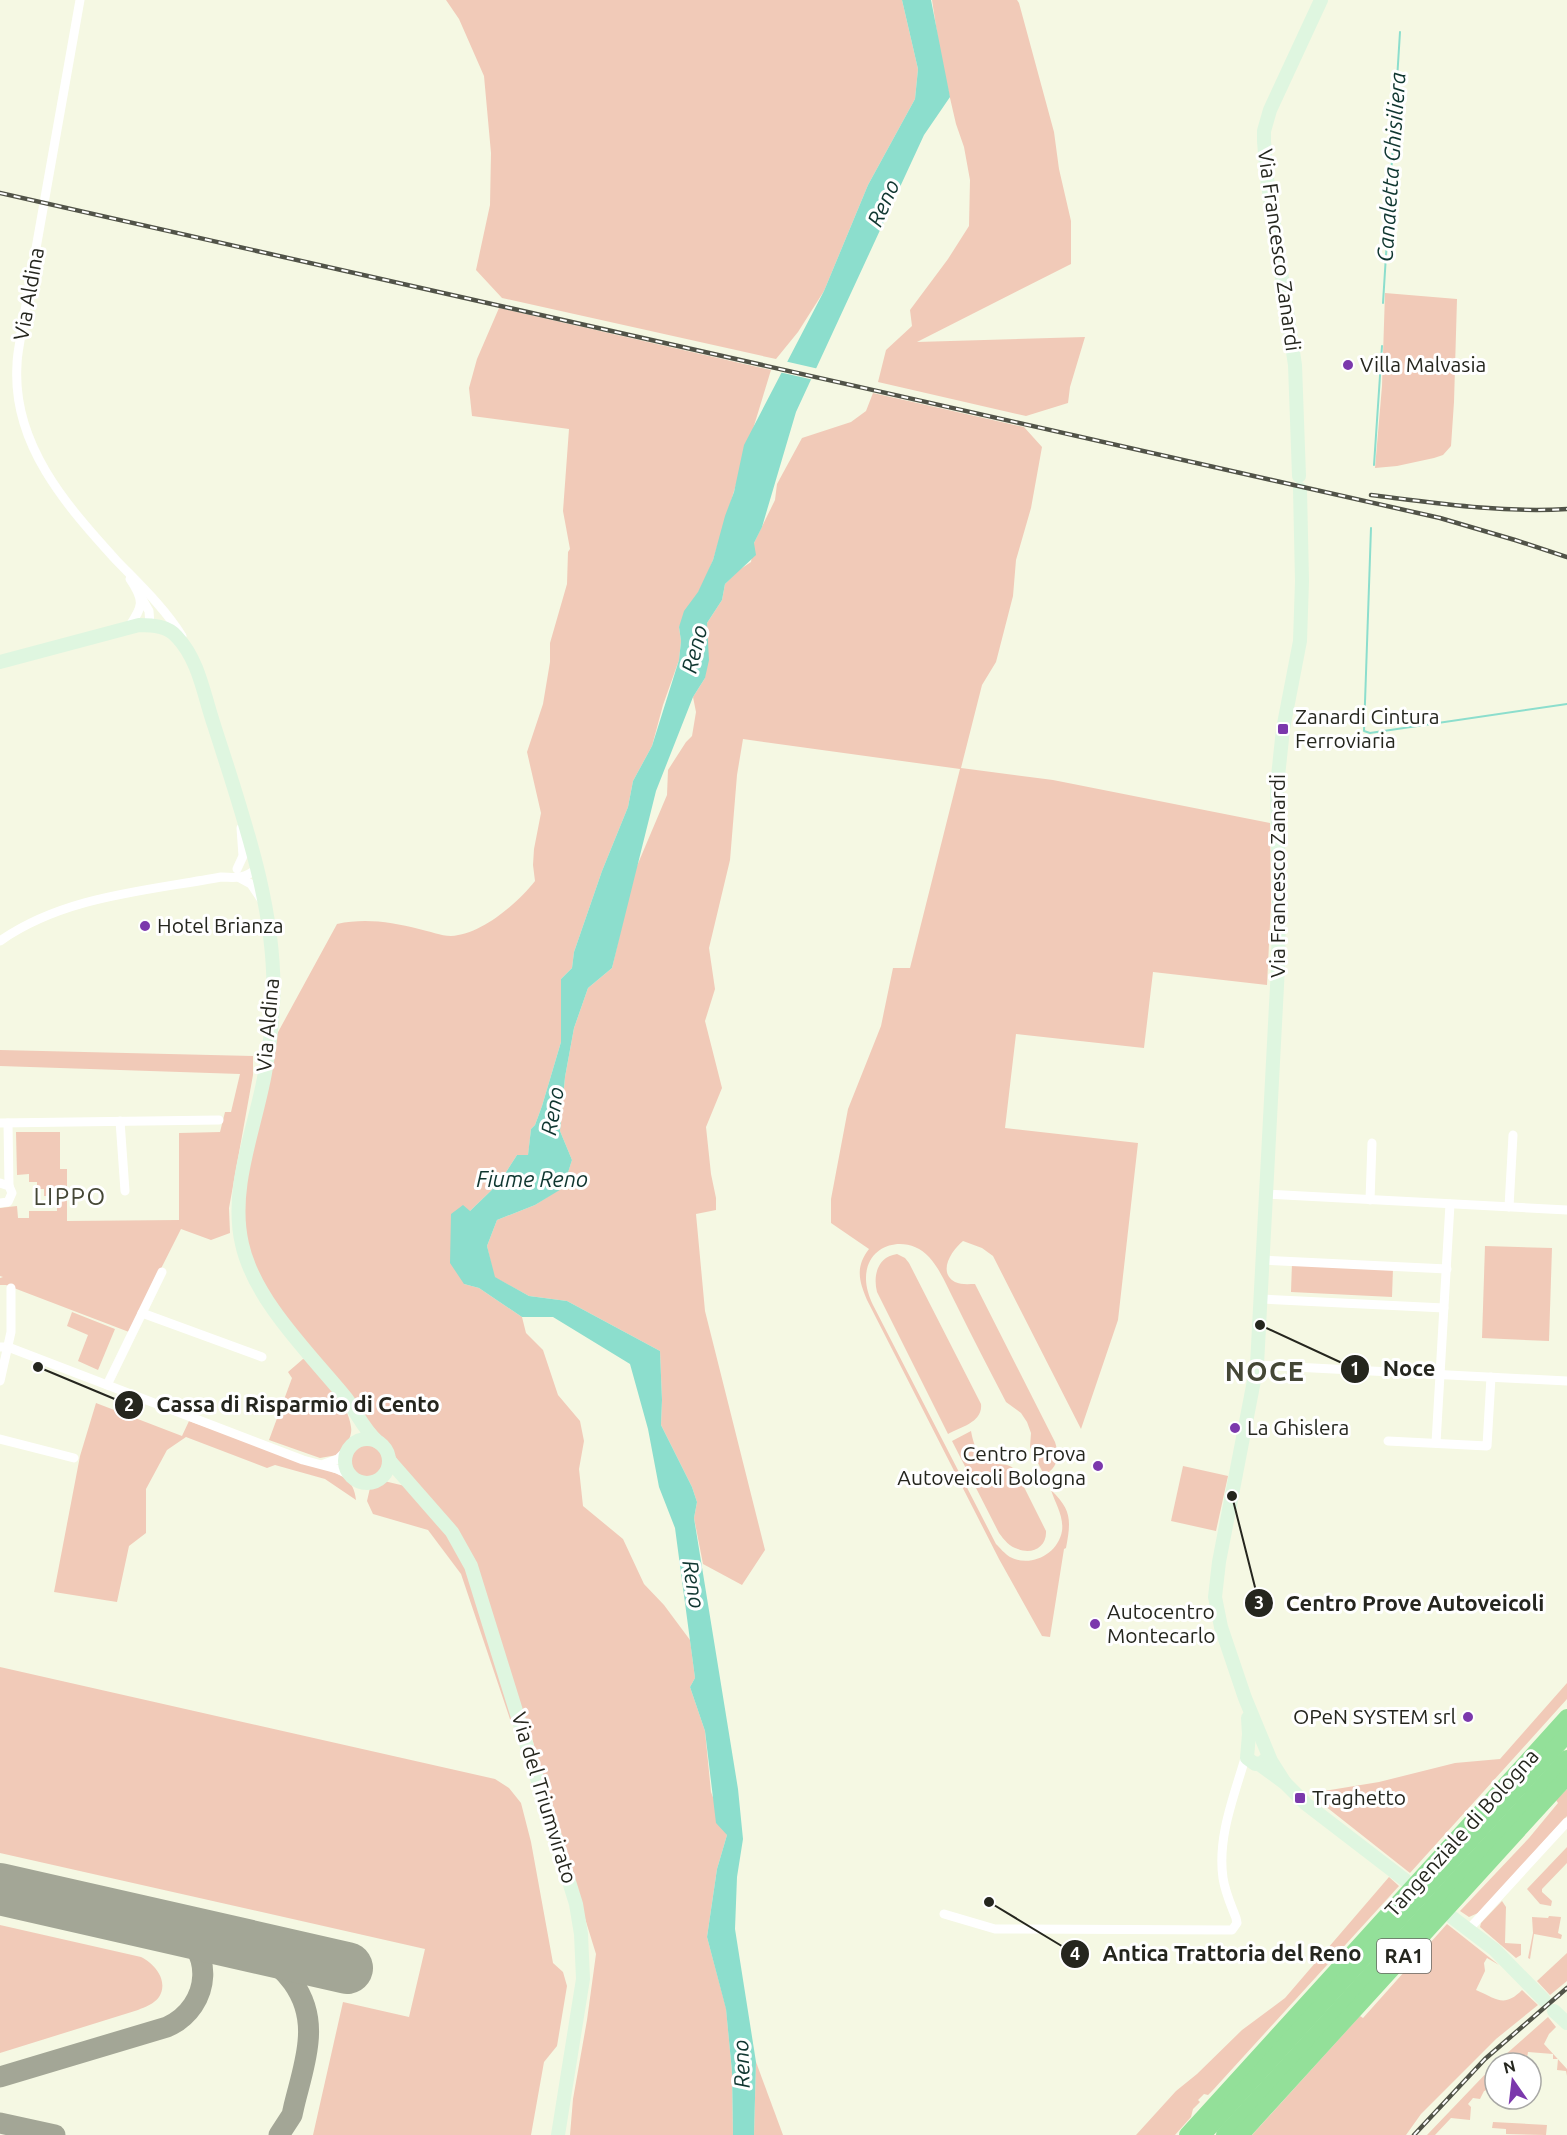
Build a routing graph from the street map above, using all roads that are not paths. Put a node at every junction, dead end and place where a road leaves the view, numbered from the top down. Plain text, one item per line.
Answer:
1 (80, 0) edge
2 (1321, 0) edge
3 (117, 560) junction
4 (140, 596) junction
5 (150, 625) junction
6 (129, 627) junction
7 (191, 655) junction
8 (0, 662) edge
9 (238, 805) junction
10 (257, 868) junction
11 (239, 874) junction
12 (264, 906) junction
13 (0, 941) edge
14 (219, 1120) dead end
15 (120, 1121) junction
16 (4, 1123) edge
17 (1513, 1136) dead end
18 (1372, 1143) dead end
19 (5, 1185) edge
20 (125, 1191) dead end
21 (1266, 1194) junction
22 (1370, 1200) junction
23 (0, 1203) edge
24 (1450, 1204) junction
25 (1509, 1207) junction
26 (1567, 1210) edge
27 (1262, 1260) junction
28 (1447, 1269) junction
29 (162, 1272) dead end
30 (11, 1288) dead end
31 (1261, 1299) junction
32 (1444, 1308) junction
33 (142, 1313) junction
34 (4, 1347) edge
35 (262, 1357) dead end
36 (1257, 1365) junction
37 (1440, 1375) junction
38 (1491, 1377) junction
39 (1567, 1380) edge
40 (0, 1381) edge
41 (107, 1385) junction
42 (337, 1387) junction
43 (0, 1439) edge
44 (1388, 1441) dead end
45 (378, 1442) junction
46 (1436, 1443) junction
47 (351, 1446) junction
48 (74, 1458) dead end
49 (389, 1460) junction
50 (320, 1464) junction
51 (350, 1475) junction
52 (379, 1479) junction
53 (411, 1485) junction
54 (1245, 1698) junction
55 (1567, 1717) edge
56 (1567, 1735) edge
57 (1266, 1750) junction
58 (1252, 1758) junction
59 (1567, 1758) edge
60 (1567, 1776) edge
61 (1285, 1783) junction
62 (1567, 1822) edge
63 (1405, 1880) dead end
64 (944, 1914) dead end
65 (1453, 1918) dead end
66 (1468, 1929) junction
67 (1544, 2000) dead end
68 (1554, 2011) dead end
69 (1567, 2024) edge
70 (558, 2135) edge
71 (1187, 2135) edge
72 (1203, 2135) edge
73 (1224, 2135) edge
74 (1241, 2135) edge

1 - 3 street, Via Aldina
2 - 21 street, Via Francesco Zanardi
3 - 4 street, Via Aldina
3 - 7 street, Via Aldina
4 - 5 street, Via Aldina
4 - 6 street
5 - 6 street
5 - 7 street
6 - 8 street
7 - 9 street, Via Aldina
9 - 10 street, Via Aldina
9 - 11 street
10 - 11 street
10 - 12 street, Via Aldina
11 - 12 street
11 - 13 street
12 - 42 street, Via Aldina
14 - 15 street
15 - 16 street
15 - 20 street
16 - 19 street
17 - 25 street
18 - 22 street
19 - 23 street
21 - 22 street
21 - 27 street, Via Francesco Zanardi
22 - 24 street
24 - 25 street
24 - 28 street
25 - 26 street
27 - 28 street
27 - 31 street, Via Francesco Zanardi
28 - 32 street
29 - 33 street
30 - 34 street
31 - 32 street
31 - 36 street, Via Francesco Zanardi
32 - 37 street
33 - 35 street
33 - 41 street
34 - 40 street
34 - 41 street
36 - 37 street
36 - 54 street, Via Francesco Zanardi
37 - 38 street
37 - 46 street
38 - 39 street
38 - 46 street
41 - 50 street
42 - 45 street, Via Aldina
42 - 47 street, Via Aldina
43 - 48 street
44 - 46 street
45 - 47 street
45 - 49 street
47 - 50 street
47 - 51 street
49 - 52 street
49 - 53 street, Via del Triumvirato
50 - 51 street
51 - 52 street
52 - 53 street
53 - 70 street, Via del Triumvirato
54 - 57 street, Via Francesco Zanardi
54 - 58 street, Via Francesco Zanardi
55 - 71 highway, Tangenziale di Bologna / RA1
56 - 72 highway
57 - 58 street
57 - 58 street
57 - 61 street, Via Francesco Zanardi
58 - 61 street, Via Francesco Zanardi
58 - 64 street
59 - 73 highway
60 - 74 highway, Tangenziale di Bologna / RA1
61 - 63 street, Via Francesco Zanardi
62 - 66 street
65 - 66 street
66 - 67 street
68 - 69 street

